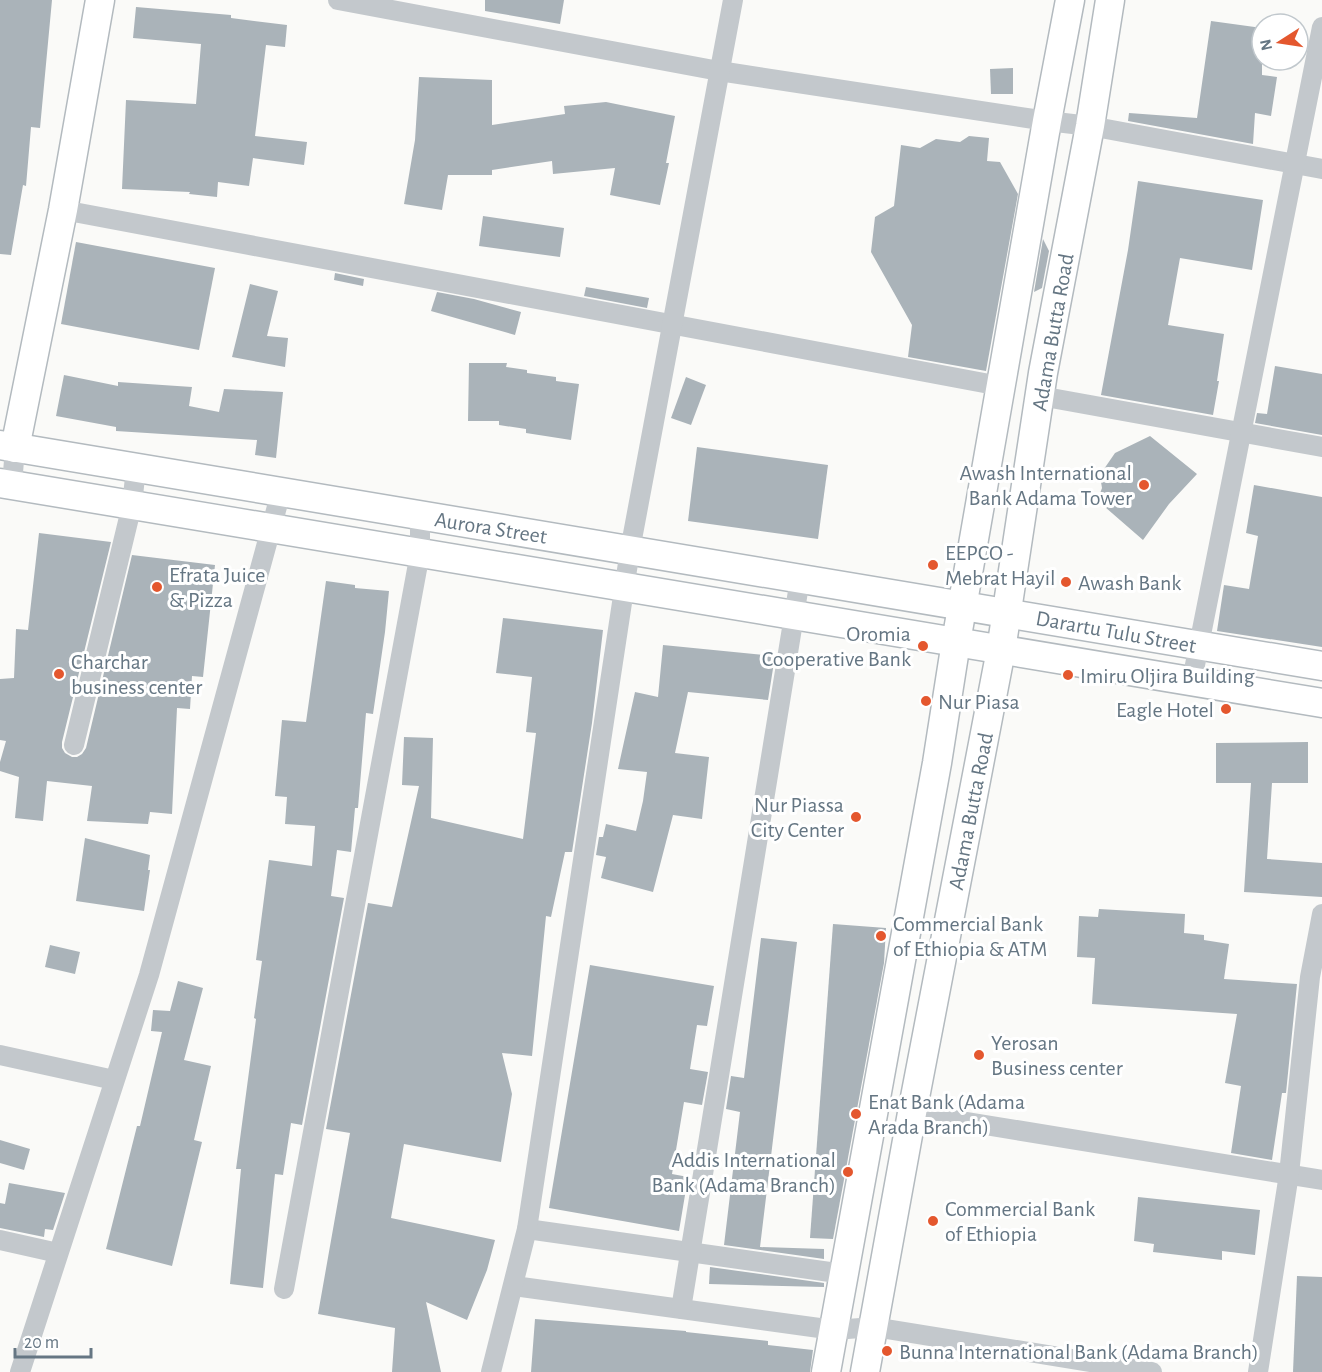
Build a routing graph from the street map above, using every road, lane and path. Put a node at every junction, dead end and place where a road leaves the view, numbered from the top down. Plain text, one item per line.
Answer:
1 (100, 0) edge
2 (338, 0) edge
3 (733, 0) edge
4 (1070, 0) edge
5 (1110, 0) edge
6 (1322, 27) edge
7 (719, 71) junction
8 (1047, 121) junction
9 (1090, 126) junction
10 (1294, 164) junction
11 (1322, 169) edge
12 (63, 210) junction
13 (672, 325) junction
14 (1000, 387) junction
15 (1040, 396) junction
16 (1240, 432) junction
17 (8, 447) edge
18 (1322, 447) edge
19 (136, 468) junction
20 (6, 484) edge
21 (281, 492) junction
22 (132, 505) junction
23 (420, 515) junction
24 (271, 528) junction
25 (630, 550) junction
26 (420, 553) junction
27 (800, 579) junction
28 (625, 587) junction
29 (983, 609) junction
30 (794, 615) junction
31 (956, 642) junction
32 (1198, 645) junction
33 (1001, 650) junction
34 (1322, 666) edge
35 (1192, 680) junction
36 (1322, 703) edge
37 (74, 745) dead end
38 (1322, 914) edge
39 (1316, 978) edge
40 (0, 1054) edge
41 (114, 1080) junction
42 (912, 1113) junction
43 (1289, 1174) junction
44 (1322, 1180) edge
45 (527, 1229) junction
46 (0, 1240) edge
47 (691, 1252) junction
48 (58, 1253) junction
49 (844, 1274) junction
50 (514, 1286) junction
51 (284, 1289) dead end
52 (681, 1309) junction
53 (874, 1327) junction
54 (834, 1330) junction
55 (20, 1372) edge
56 (491, 1372) edge
57 (826, 1372) edge
58 (865, 1372) edge
59 (1152, 1372) edge
60 (1258, 1372) edge

1 - 12 street
2 - 7 street
3 - 7 street
4 - 8 street, Adama Butta Road
5 - 9 street, Adama Butta Road
6 - 10 street
7 - 8 street
7 - 13 street
8 - 9 street
8 - 14 street, Adama Butta Road
9 - 10 street
9 - 15 street, Adama Butta Road
10 - 11 street
10 - 16 street
12 - 13 street
12 - 17 street
13 - 14 street
13 - 25 street
14 - 29 street, Adama Butta Road
15 - 16 street
15 - 29 street, Adama Butta Road
16 - 18 street
16 - 32 street
17 - 19 street, Aurora Street
17 - 20 street
19 - 21 street, Aurora Street
19 - 22 street
20 - 22 street, Aurora Street
21 - 23 street, Aurora Street
21 - 24 street
22 - 24 street, Aurora Street
22 - 37 street
23 - 25 street, Aurora Street
23 - 26 street
24 - 26 street, Aurora Street
24 - 41 street
25 - 27 street, Aurora Street
25 - 28 street
26 - 28 street, Aurora Street
26 - 51 street
27 - 29 street, Aurora Street
27 - 30 street
28 - 30 street, Aurora Street
28 - 45 street
29 - 31 street, Adama Butta Road
29 - 32 street, Darartu Tulu Street
29 - 33 street, Adama Butta Road
30 - 31 street, Aurora Street
30 - 47 street
31 - 33 street, Darartu Tulu Street
31 - 49 street, Adama Butta Road
32 - 34 street, Darartu Tulu Street
32 - 35 street
33 - 35 street, Darartu Tulu Street
33 - 42 street, Adama Butta Road
35 - 36 street, Darartu Tulu Street
38 - 39 street
39 - 43 street
40 - 41 street
41 - 48 street
42 - 43 street
42 - 53 street, Adama Butta Road
43 - 44 street
43 - 60 street
45 - 47 street
45 - 50 street
46 - 48 street
47 - 49 street
47 - 52 street
48 - 55 street
49 - 54 street, Adama Butta Road
50 - 52 street
50 - 56 street
52 - 54 street
53 - 54 street
53 - 58 street, Adama Butta Road
53 - 59 street
54 - 57 street, Adama Butta Road

